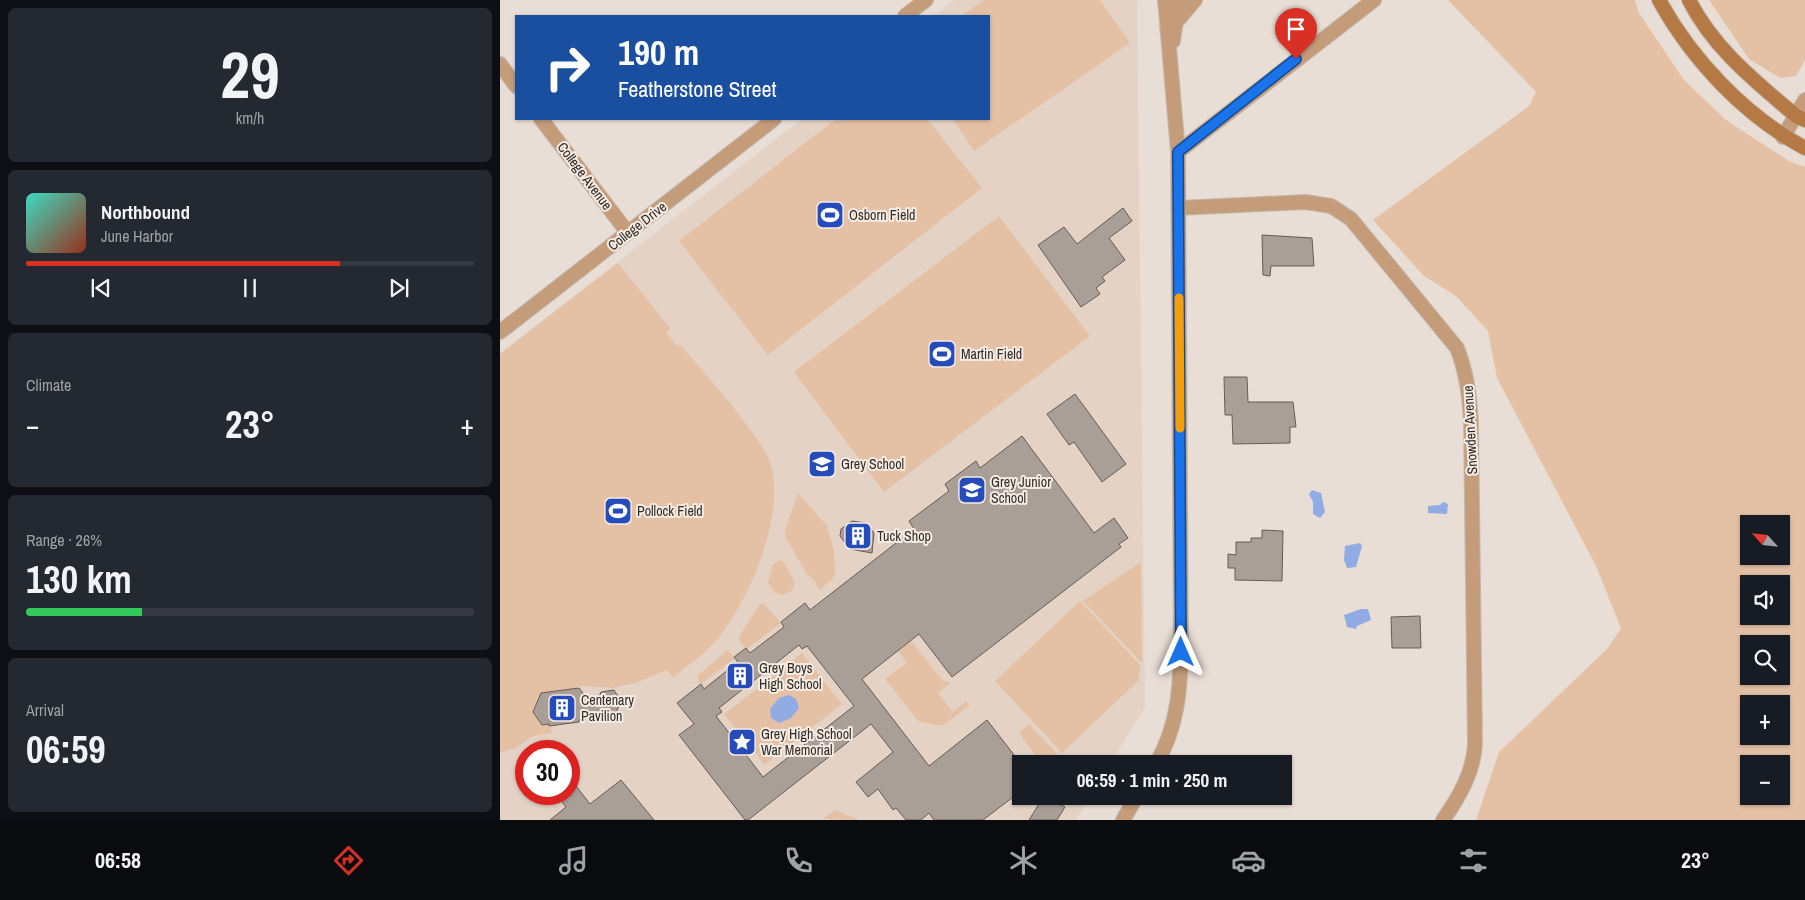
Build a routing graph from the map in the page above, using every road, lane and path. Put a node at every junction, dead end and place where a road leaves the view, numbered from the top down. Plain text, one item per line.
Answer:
1 (926, 0) edge
2 (1165, 0) edge
3 (1179, 0) edge
4 (1196, 0) edge
5 (1374, 0) edge
6 (1660, 0) edge
7 (1689, 0) edge
8 (906, 15) edge
9 (1177, 21) junction
10 (500, 64) edge
11 (1169, 65) junction
12 (515, 85) edge
13 (1805, 100) edge
14 (1800, 118) edge
15 (542, 120) edge
16 (773, 120) edge
17 (1783, 137) junction
18 (1805, 148) edge
19 (1178, 152) junction
20 (1178, 208) junction
21 (628, 233) junction
22 (500, 332) edge
23 (1161, 755) edge
24 (1132, 805) edge
25 (1123, 820) edge
26 (1443, 820) edge

1 - 8 street
2 - 11 street
3 - 9 street
4 - 9 street
5 - 19 street
6 - 17 main road
7 - 14 main road
9 - 11 street
10 - 12 street
11 - 19 street
13 - 14 street
14 - 17 street
15 - 21 street, College Avenue
16 - 21 street, College Drive
17 - 18 main road
19 - 20 street
20 - 23 street
20 - 26 street, Snowden Avenue
21 - 22 street, College Drive
24 - 25 street

